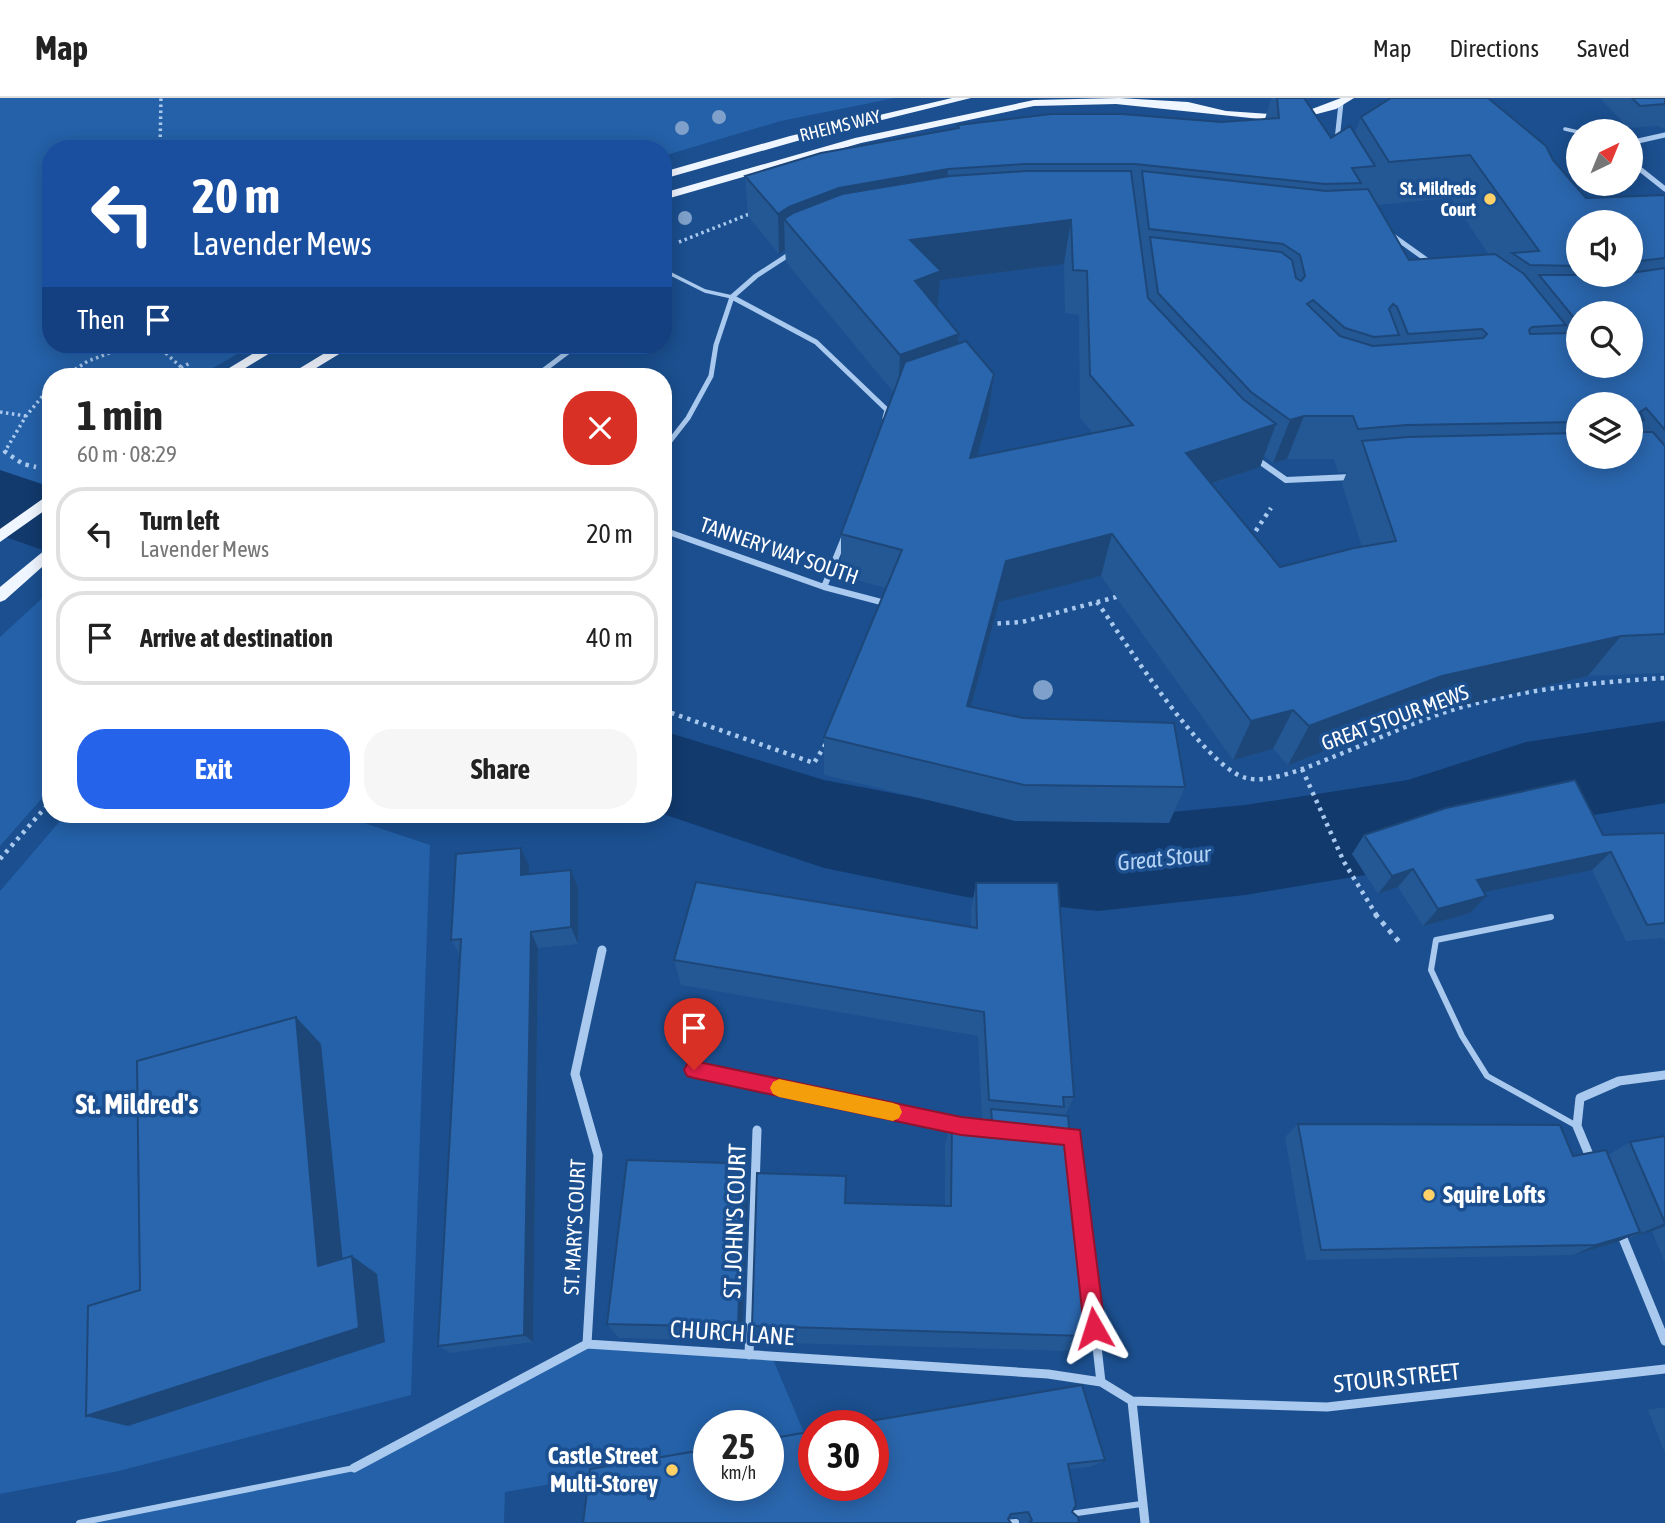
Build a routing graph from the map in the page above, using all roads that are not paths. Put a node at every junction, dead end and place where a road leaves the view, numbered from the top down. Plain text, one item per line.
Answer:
1 (966, 98) edge
2 (1168, 98) edge
3 (1345, 100) edge
4 (1197, 108) junction
5 (1265, 117) junction
6 (1277, 123) edge
7 (1665, 135) edge
8 (1643, 140) edge
9 (1337, 142) edge
10 (1643, 172) edge
11 (672, 173) edge
12 (1665, 189) edge
13 (672, 194) edge
14 (1382, 227) edge
15 (804, 247) edge
16 (1434, 265) edge
17 (672, 274) edge
18 (732, 297) junction
19 (261, 354) edge
20 (331, 354) edge
21 (565, 354) edge
22 (237, 368) edge
23 (307, 368) edge
24 (547, 368) edge
25 (896, 404) edge
26 (887, 410) junction
27 (883, 422) edge
28 (672, 438) edge
29 (1248, 452) edge
30 (1360, 476) edge
31 (42, 505) edge
32 (848, 529) edge
33 (672, 533) edge
34 (0, 537) edge
35 (42, 558) edge
36 (824, 587) junction
37 (0, 596) edge
38 (885, 603) edge
39 (1551, 917) dead end
40 (602, 950) dead end
41 (694, 1070) dead end
42 (1665, 1075) edge
43 (1577, 1126) junction
44 (974, 1127) edge
45 (757, 1130) dead end
46 (1048, 1134) edge
47 (1598, 1177) edge
48 (1619, 1227) edge
49 (1665, 1341) edge
50 (587, 1344) junction
51 (749, 1355) junction
52 (1665, 1369) edge
53 (1101, 1382) junction
54 (1132, 1401) junction
55 (354, 1468) joint
56 (1141, 1504) junction
57 (1063, 1515) edge
58 (1016, 1522) edge
59 (79, 1523) edge
60 (1004, 1523) edge
61 (1145, 1523) edge

1 - 11 main road, RHEIMS WAY
2 - 4 main road
3 - 5 main road
3 - 9 street
4 - 5 main road
4 - 13 main road, RHEIMS WAY
5 - 6 street
7 - 8 street
10 - 12 street
14 - 16 street
15 - 18 street
17 - 18 lane
18 - 26 street
18 - 28 street
19 - 22 main road
20 - 23 main road
21 - 24 street
25 - 26 lane
26 - 27 street
29 - 30 street
31 - 34 main road
32 - 36 street
33 - 36 street, TANNERY WAY SOUTH
35 - 37 main road
36 - 38 street, TANNERY WAY SOUTH
39 - 43 lane
40 - 50 street, ST. MARY'S COURT
41 - 44 street
42 - 43 street
43 - 47 street
45 - 51 street, ST. JOHN'S COURT
46 - 53 street
48 - 49 street
50 - 51 street, CHURCH LANE
50 - 55 street
51 - 53 street, CHURCH LANE
52 - 54 street, STOUR STREET
53 - 54 street, CHURCH LANE
54 - 56 street
55 - 59 lane
56 - 57 lane
56 - 61 street
58 - 60 lane

